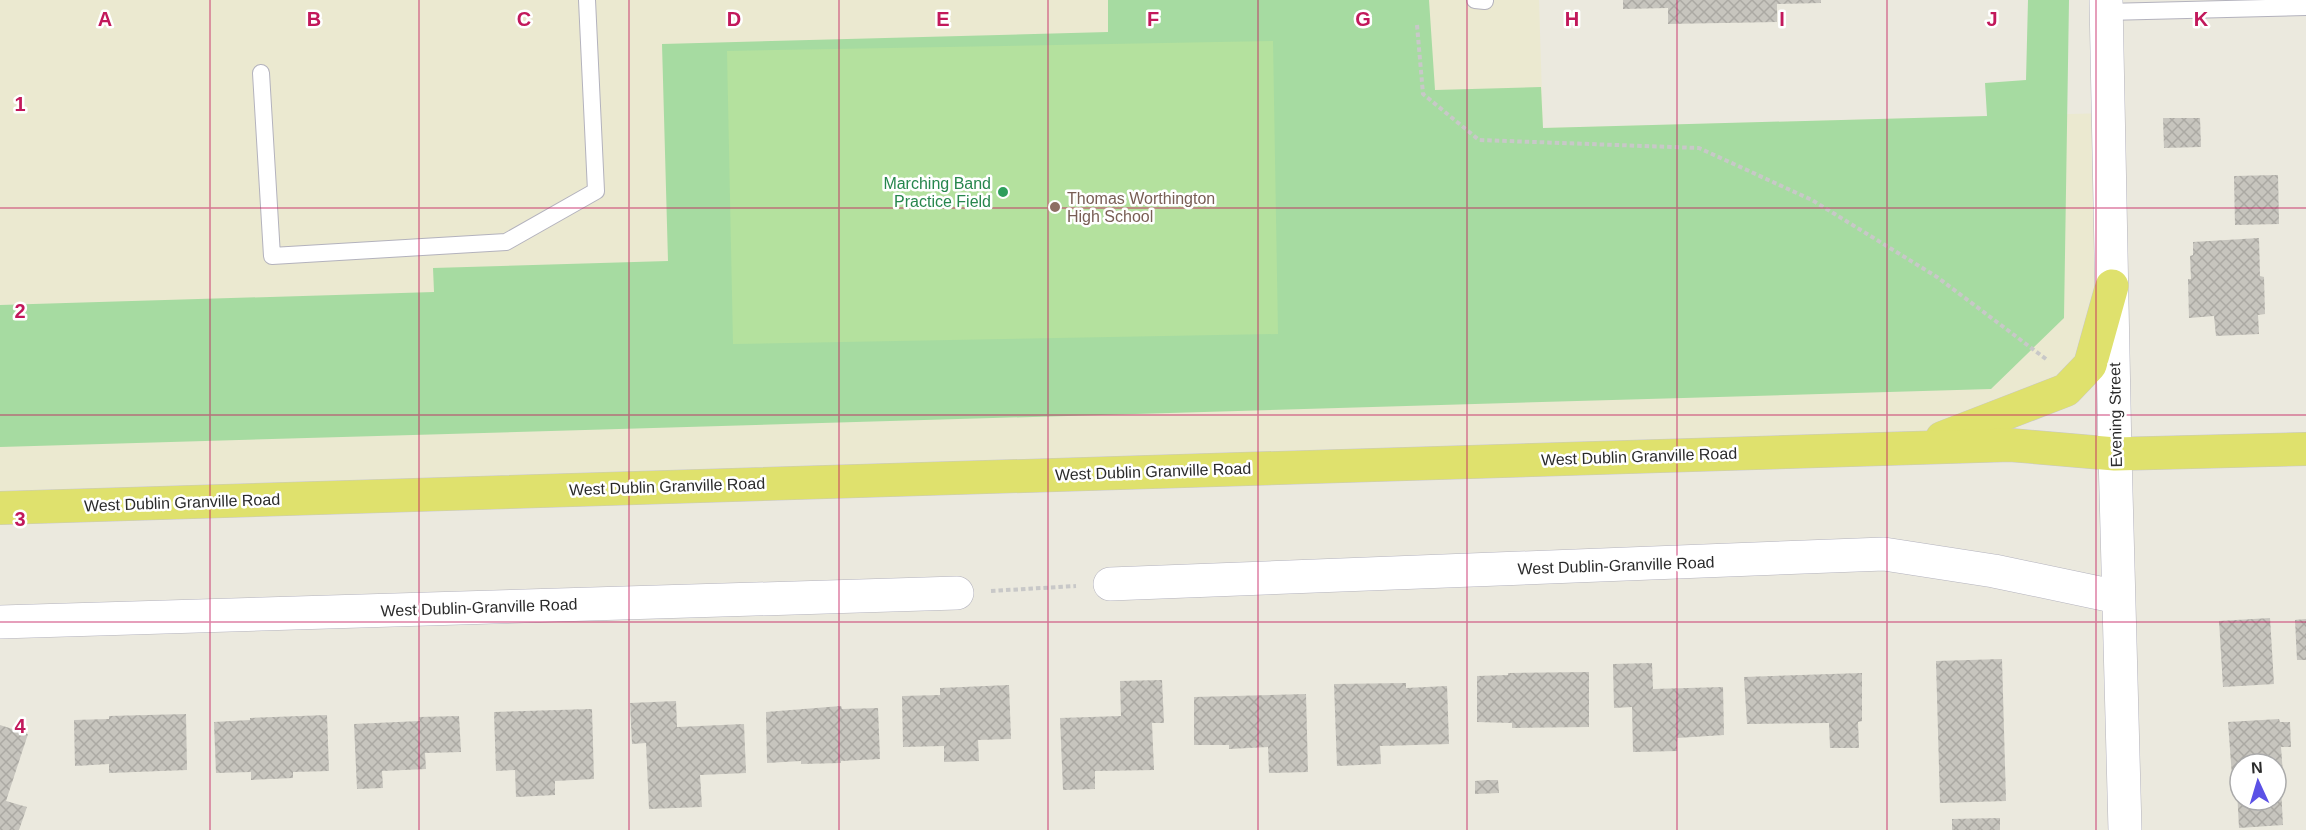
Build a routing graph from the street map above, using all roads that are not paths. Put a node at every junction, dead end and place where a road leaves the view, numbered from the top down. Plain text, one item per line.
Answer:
1 (587, 0) edge
2 (2106, 6) edge
3 (2306, 7) edge
4 (261, 73) dead end
5 (2112, 286) junction
6 (1918, 447) junction
7 (2306, 449) edge
8 (2115, 454) junction
9 (0, 508) edge
10 (1110, 584) road end
11 (957, 593) road end
12 (2118, 597) junction
13 (0, 622) edge
14 (2125, 830) edge

1 - 4 lane
2 - 3 lane
2 - 5 street, Evening Street
5 - 6 main road
5 - 8 street, Evening Street
6 - 8 main road, West Dublin Granville Road
6 - 9 main road, West Dublin Granville Road
7 - 8 main road, West Dublin Granville Road
8 - 12 street, Evening Street
10 - 12 street, West Dublin-Granville Road
11 - 13 street, West Dublin-Granville Road
12 - 14 street, Evening Street

